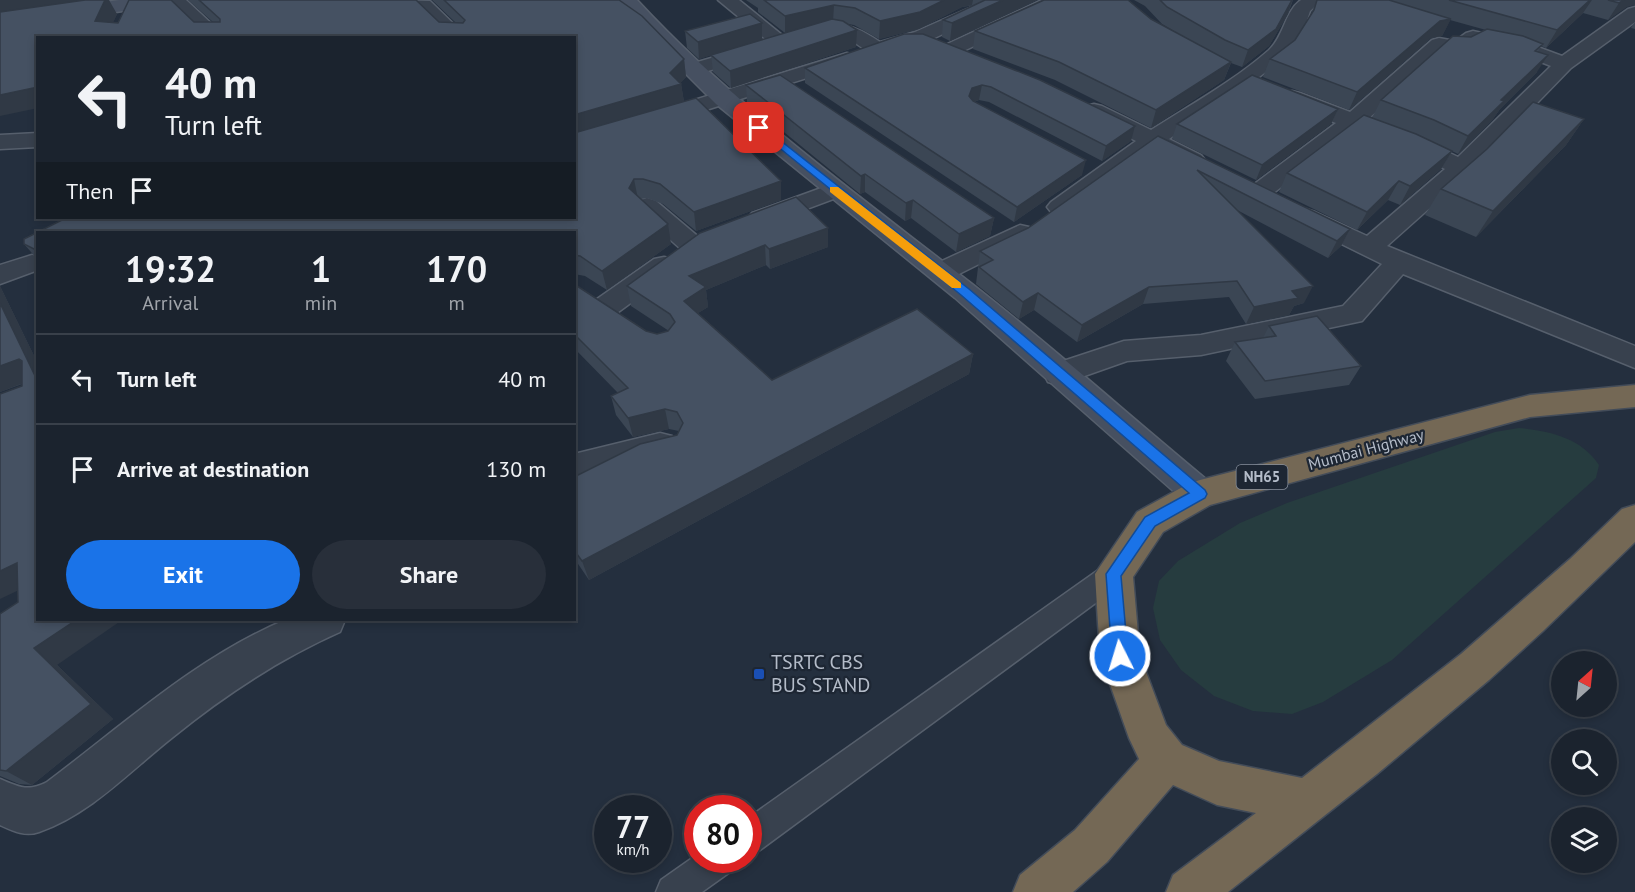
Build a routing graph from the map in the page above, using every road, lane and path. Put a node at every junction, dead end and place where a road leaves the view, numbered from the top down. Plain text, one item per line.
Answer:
1 (157, 0) edge
2 (175, 0) edge
3 (399, 0) edge
4 (627, 0) edge
5 (727, 0) edge
6 (1057, 0) edge
7 (1279, 4) edge
8 (1308, 4) edge
9 (974, 12) edge
10 (1635, 13) edge
11 (0, 23) edge
12 (1440, 27) edge
13 (215, 36) edge
14 (456, 36) edge
15 (919, 38) junction
16 (1473, 38) junction
17 (782, 43) junction
18 (877, 49) junction
19 (950, 50) junction
20 (971, 58) edge
21 (1564, 64) junction
22 (694, 69) junction
23 (1233, 74) junction
24 (724, 99) junction
25 (1078, 103) edge
26 (1353, 121) junction
27 (36, 140) edge
28 (1152, 140) junction
29 (0, 142) edge
30 (576, 144) edge
31 (1461, 168) junction
32 (835, 190) junction
33 (1255, 191) junction
34 (648, 206) edge
35 (714, 236) junction
36 (1368, 249) junction
37 (1399, 262) junction
38 (32, 263) edge
39 (941, 272) junction
40 (0, 275) edge
41 (583, 290) edge
42 (607, 306) junction
43 (634, 324) edge
44 (1635, 358) edge
45 (1059, 374) junction
46 (1635, 396) edge
47 (668, 443) edge
48 (576, 466) edge
49 (1200, 494) junction
50 (1635, 519) edge
51 (1114, 574) junction
52 (324, 621) edge
53 (1167, 760) junction
54 (0, 801) edge
55 (1308, 801) junction
56 (762, 828) edge
57 (700, 873) edge
58 (673, 892) edge
59 (1037, 892) edge
60 (1190, 892) edge

1 - 11 street
2 - 13 street
3 - 14 street
4 - 22 street
5 - 17 street
6 - 19 street
7 - 8 street
8 - 23 street
9 - 15 street
10 - 21 street
12 - 16 street
15 - 18 street
15 - 19 street
16 - 21 street
16 - 26 street
17 - 18 street
17 - 22 street
18 - 24 street
19 - 20 street
21 - 31 street
22 - 24 street
23 - 26 street
23 - 28 street
24 - 30 street
24 - 32 street
25 - 28 street
26 - 31 street
26 - 33 street
27 - 29 street
28 - 33 street
28 - 39 street
31 - 36 street
32 - 35 street
32 - 39 street
33 - 36 street
34 - 35 street
35 - 42 street
36 - 37 street
37 - 44 street
37 - 45 street
38 - 40 street
39 - 45 street
41 - 42 street
42 - 43 street
45 - 49 street
46 - 49 highway, Mumbai Highway / NH65
47 - 48 street
49 - 51 highway, Mumbai Highway / NH65
50 - 55 highway
51 - 53 highway
51 - 56 lane
52 - 54 street
53 - 55 highway
53 - 59 highway
55 - 60 highway
57 - 58 lane

